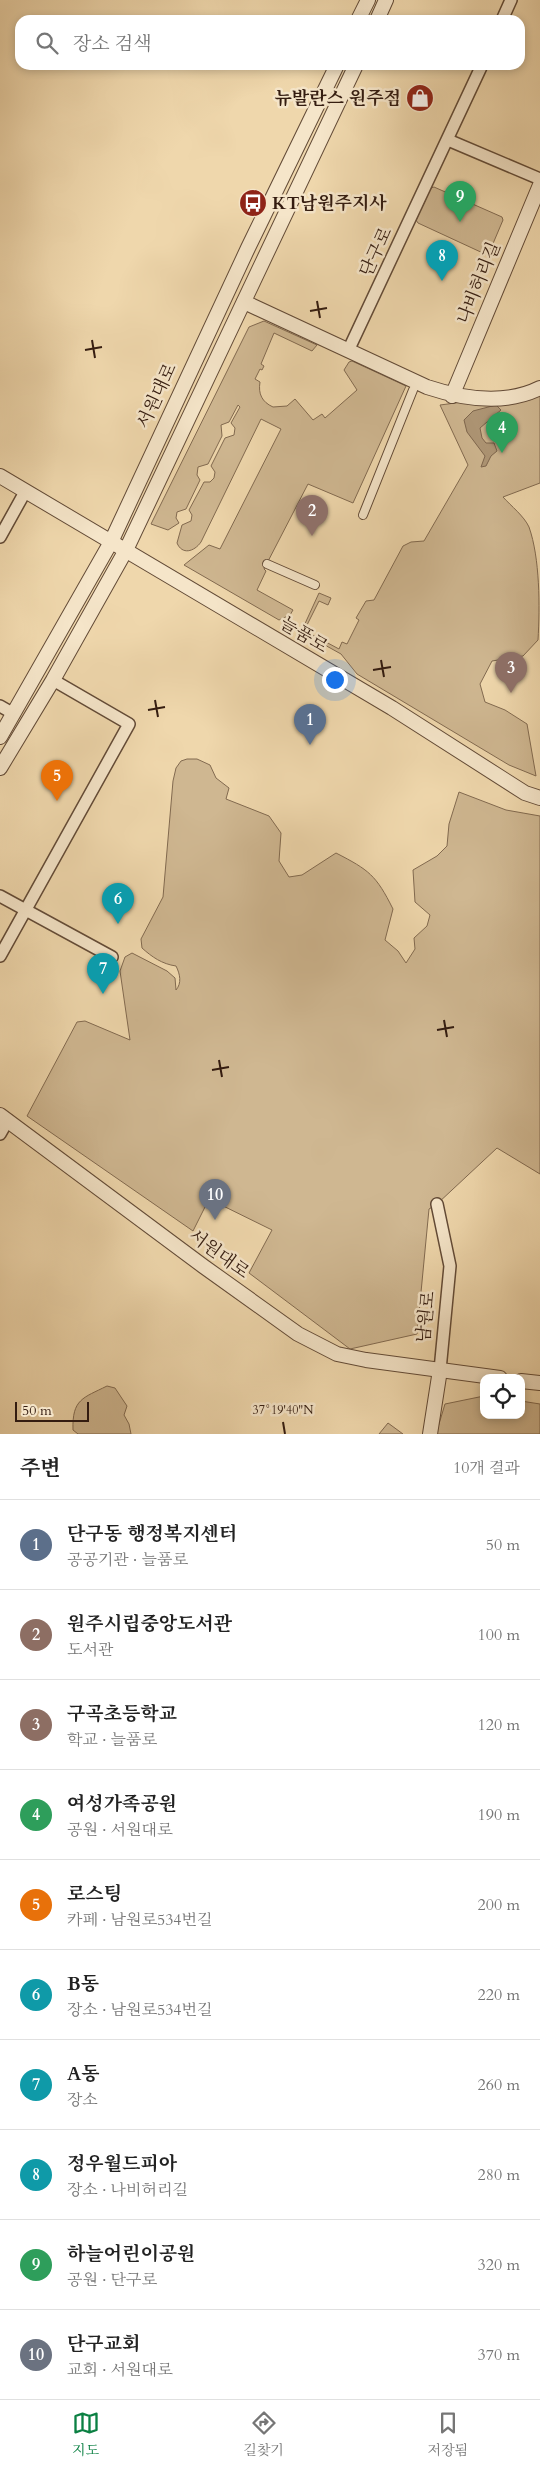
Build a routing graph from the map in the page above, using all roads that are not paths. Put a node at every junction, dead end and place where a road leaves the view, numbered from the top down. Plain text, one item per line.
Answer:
1 (368, 0) edge
2 (386, 0) edge
3 (511, 0) edge
4 (360, 15) edge
5 (379, 15) edge
6 (504, 15) edge
7 (335, 70) edge
8 (354, 70) edge
9 (480, 70) edge
10 (448, 140) junction
11 (540, 179) edge
12 (540, 185) edge
13 (244, 302) junction
14 (348, 352) junction
15 (540, 388) edge
16 (413, 390) dead end
17 (452, 396) junction
18 (0, 476) edge
19 (25, 492) junction
20 (363, 515) dead end
21 (0, 537) edge
22 (110, 542) junction
23 (126, 550) junction
24 (267, 564) dead end
25 (315, 585) dead end
26 (53, 680) junction
27 (0, 706) edge
28 (14, 714) junction
29 (0, 737) edge
30 (0, 768) edge
31 (540, 798) edge
32 (0, 896) edge
33 (26, 912) junction
34 (0, 956) edge
35 (112, 957) dead end
36 (4, 1118) edge
37 (0, 1134) edge
38 (437, 1204) dead end
39 (440, 1370) junction
40 (480, 1375) edge
41 (525, 1381) edge
42 (540, 1383) edge
43 (430, 1434) edge

1 - 4 street
2 - 5 street
3 - 6 street
7 - 22 street, 서원대로
8 - 13 street
9 - 10 street, 단구로
10 - 11 street
10 - 14 street, 단구로
12 - 17 street, 나비허리길
13 - 14 street
13 - 23 street
14 - 17 street
15 - 17 street
16 - 20 street
18 - 19 street
19 - 21 street
19 - 22 street
22 - 23 street, 늘품로
22 - 28 street, 서원대로
23 - 26 street
23 - 31 street, 늘품로
24 - 25 street
26 - 30 street
26 - 33 street
27 - 28 street
28 - 29 street, 서원대로
32 - 33 street
33 - 34 street
33 - 35 street
36 - 37 street
36 - 39 street, 서원대로
38 - 39 street, 남원로
39 - 40 street, 서원대로
39 - 43 street, 남원로
41 - 42 street

